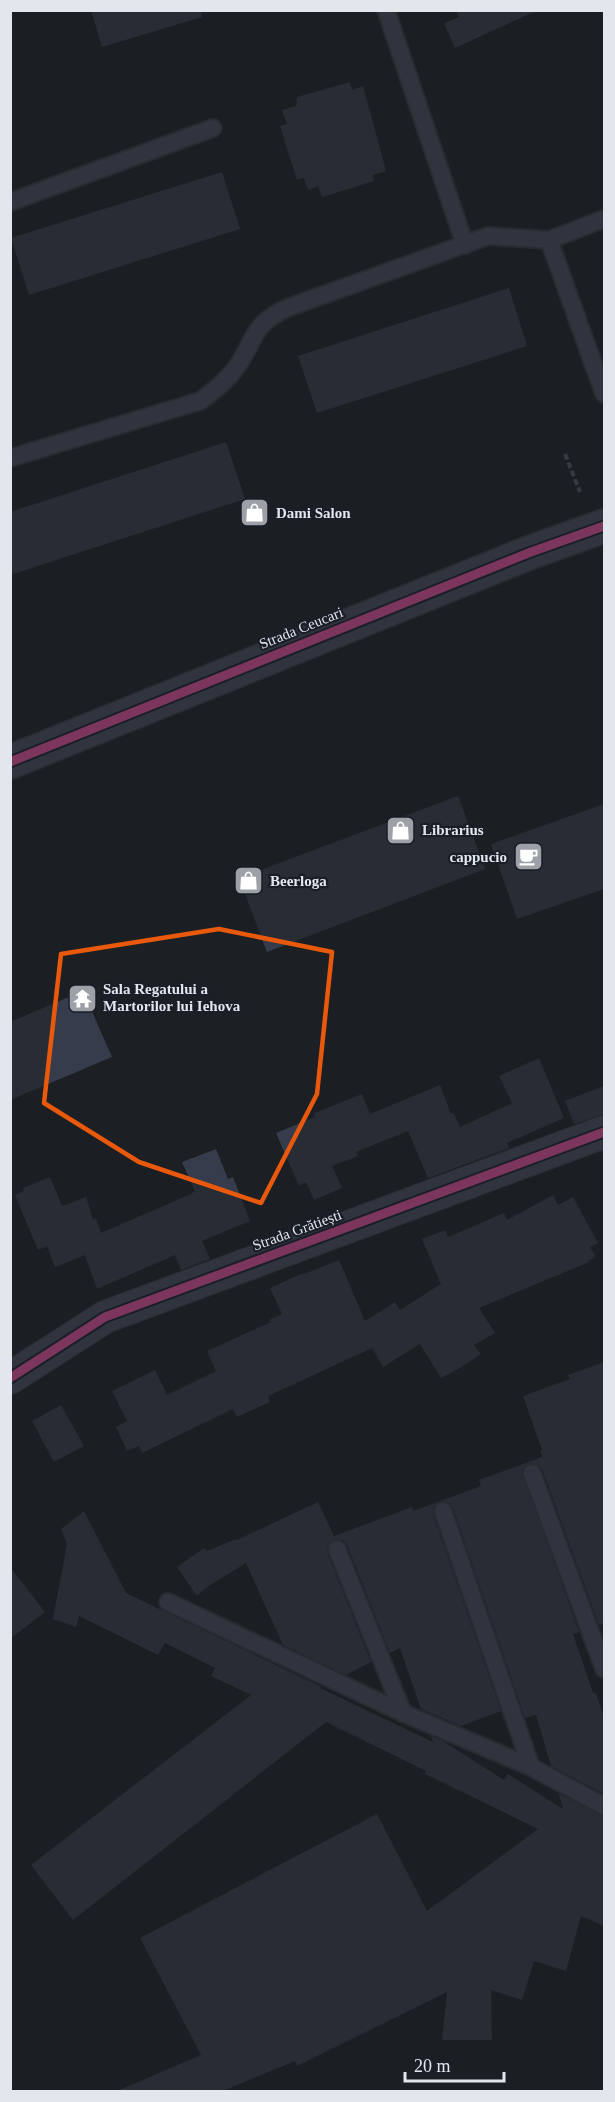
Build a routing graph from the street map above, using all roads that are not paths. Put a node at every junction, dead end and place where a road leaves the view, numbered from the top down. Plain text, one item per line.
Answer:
1 (386, 10) edge
2 (213, 128) dead end
3 (10, 202) edge
4 (604, 219) edge
5 (549, 240) junction
6 (465, 245) junction
7 (604, 394) edge
8 (10, 458) edge
9 (604, 526) edge
10 (10, 762) edge
11 (604, 1132) edge
12 (10, 1378) edge
13 (531, 1473) dead end
14 (443, 1511) dead end
15 (337, 1549) dead end
16 (168, 1602) dead end
17 (604, 1669) edge
18 (404, 1713) junction
19 (531, 1767) junction
20 (604, 1806) edge

1 - 6 lane
2 - 3 lane
4 - 5 lane
5 - 6 lane
5 - 7 lane
6 - 8 lane
9 - 10 street, Strada Ceucari
11 - 12 street, Strada Grătiești
13 - 17 lane
14 - 19 lane
15 - 18 lane
16 - 18 lane
18 - 19 lane
19 - 20 lane

